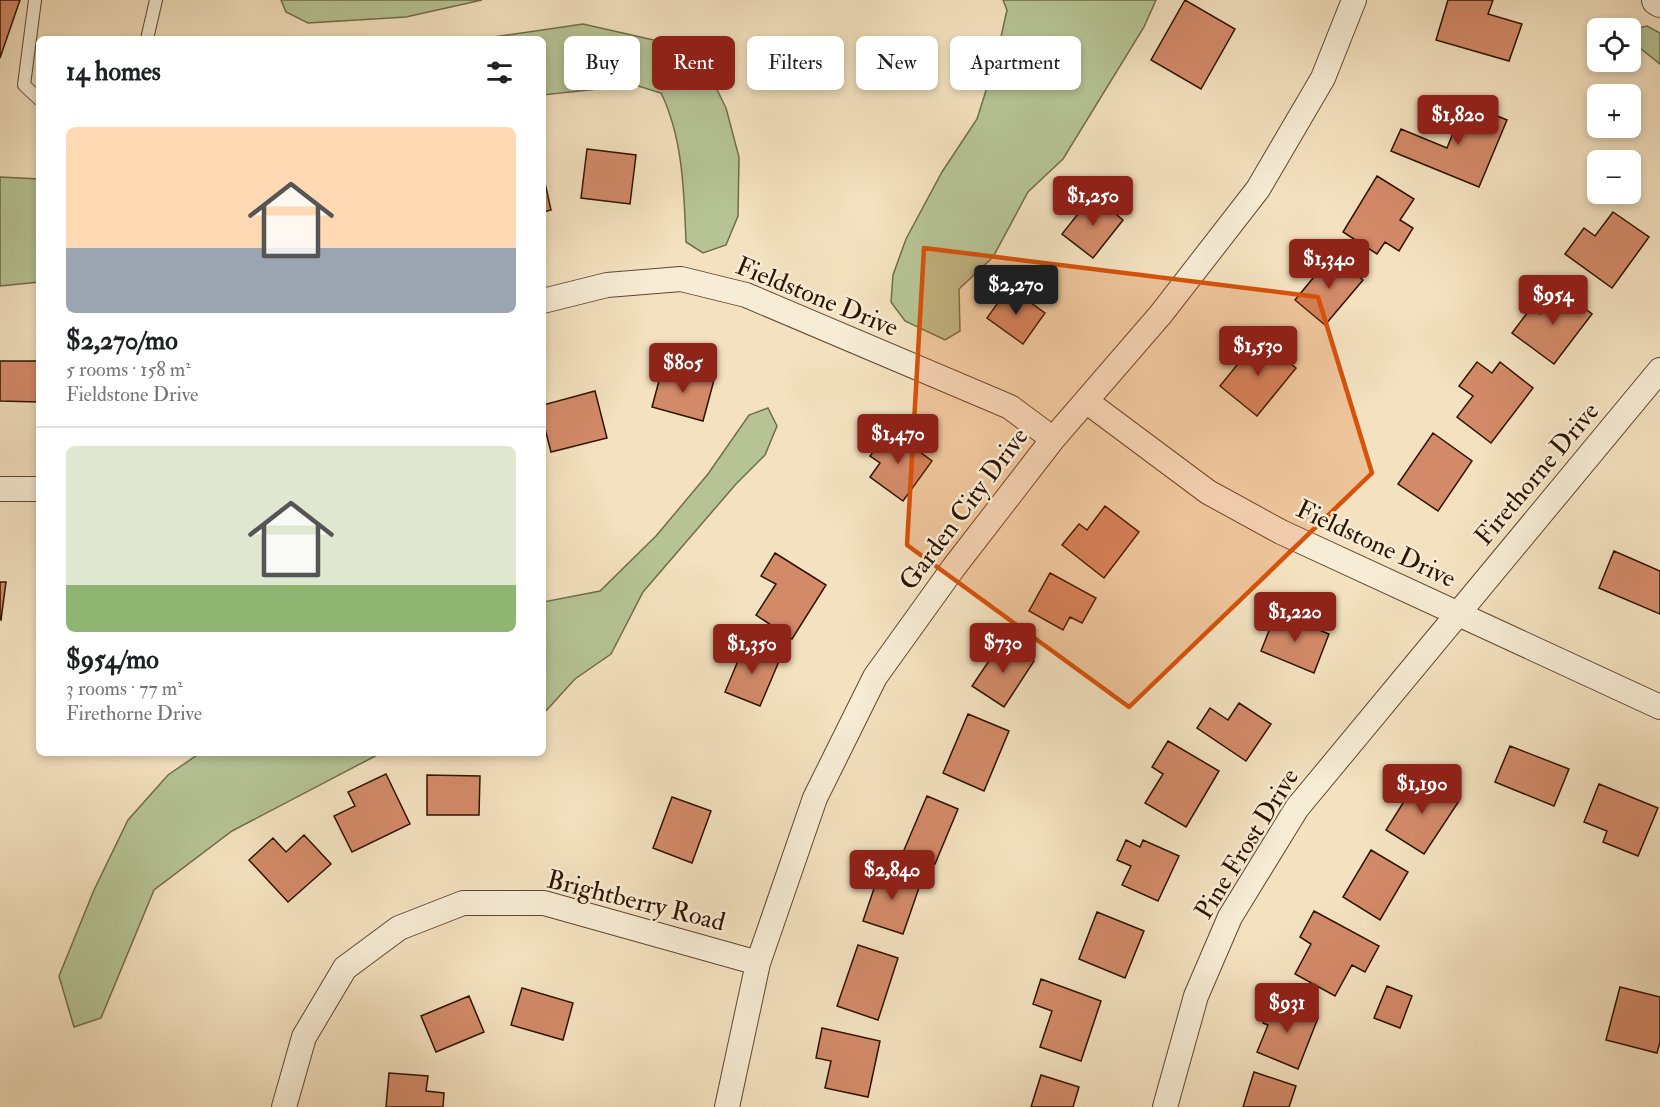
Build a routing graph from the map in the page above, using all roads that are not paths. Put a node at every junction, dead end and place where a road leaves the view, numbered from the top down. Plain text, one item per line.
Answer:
1 (35, 0) edge
2 (156, 0) edge
3 (1354, 0) edge
4 (148, 36) edge
5 (36, 96) edge
6 (546, 301) edge
7 (1660, 370) edge
8 (1086, 401) junction
9 (1053, 439) junction
10 (0, 489) edge
11 (36, 489) edge
12 (1457, 614) junction
13 (1660, 707) edge
14 (758, 963) junction
15 (284, 1107) edge
16 (727, 1107) edge
17 (1165, 1107) edge

1 - 5 lane
2 - 4 lane
3 - 8 street, Garden City Drive
6 - 9 street, Fieldstone Drive
7 - 12 street, Firethorne Drive
8 - 9 street, Garden City Drive
8 - 12 street, Fieldstone Drive
9 - 14 street, Garden City Drive
10 - 11 street
12 - 13 street, Fieldstone Drive
12 - 17 street, Pine Frost Drive
14 - 15 street, Brightberry Road
14 - 16 street, Garden City Drive

